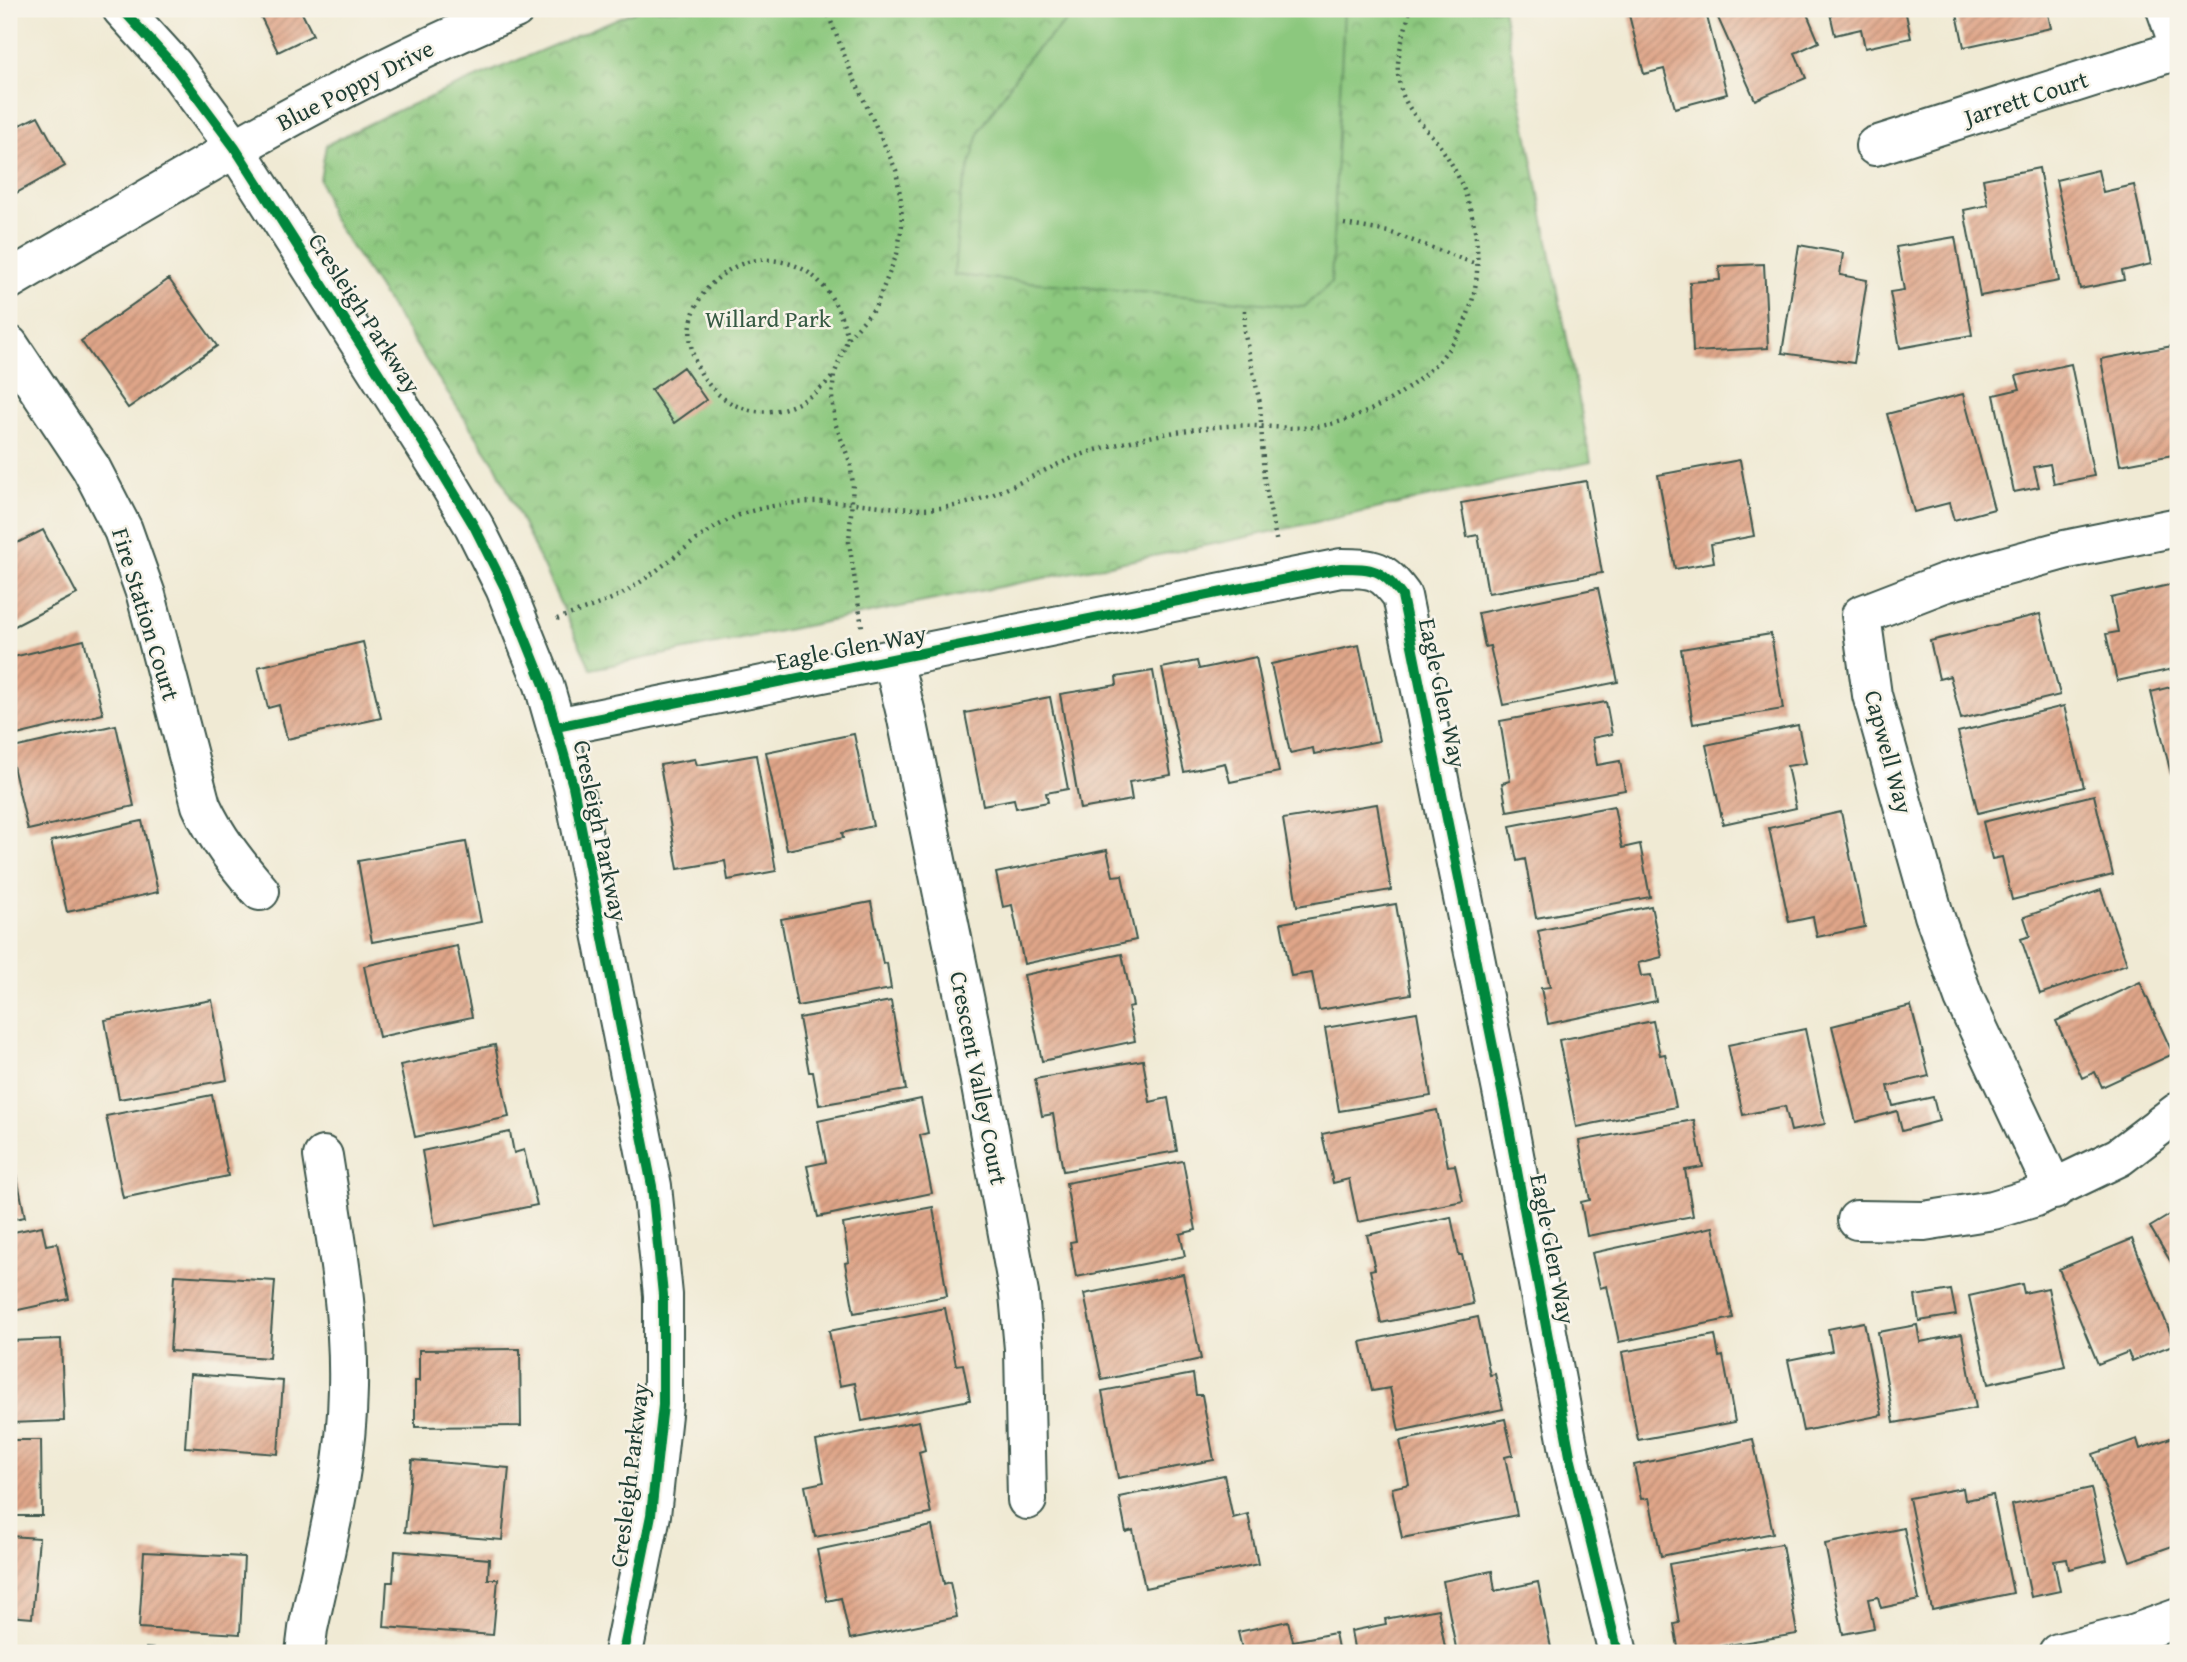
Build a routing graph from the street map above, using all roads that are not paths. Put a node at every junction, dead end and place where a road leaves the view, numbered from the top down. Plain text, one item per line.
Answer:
1 (122, 9) edge
2 (515, 9) edge
3 (2166, 9) edge
4 (2178, 43) edge
5 (2178, 50) edge
6 (1875, 146) dead end
7 (235, 148) junction
8 (9, 280) edge
9 (9, 345) edge
10 (2178, 527) edge
11 (893, 660) junction
12 (556, 727) junction
13 (260, 891) dead end
14 (2178, 1112) edge
15 (323, 1156) dead end
16 (2054, 1190) junction
17 (1857, 1220) dead end
18 (1027, 1500) dead end
19 (2178, 1618) edge
20 (2067, 1652) edge
21 (305, 1653) edge
22 (623, 1653) edge
23 (1618, 1653) edge

1 - 7 street, Cresleigh Parkway
2 - 7 street, Blue Poppy Drive
3 - 4 street
5 - 6 street, Jarrett Court
7 - 8 street, Blue Poppy Drive
7 - 12 street, Cresleigh Parkway
9 - 13 street, Fire Station Court
10 - 16 street, Capwell Way
11 - 12 street, Eagle Glen Way
11 - 18 street, Crescent Valley Court
11 - 23 street, Eagle Glen Way
12 - 22 street, Cresleigh Parkway
14 - 16 street
15 - 21 street
16 - 17 street
19 - 20 street

